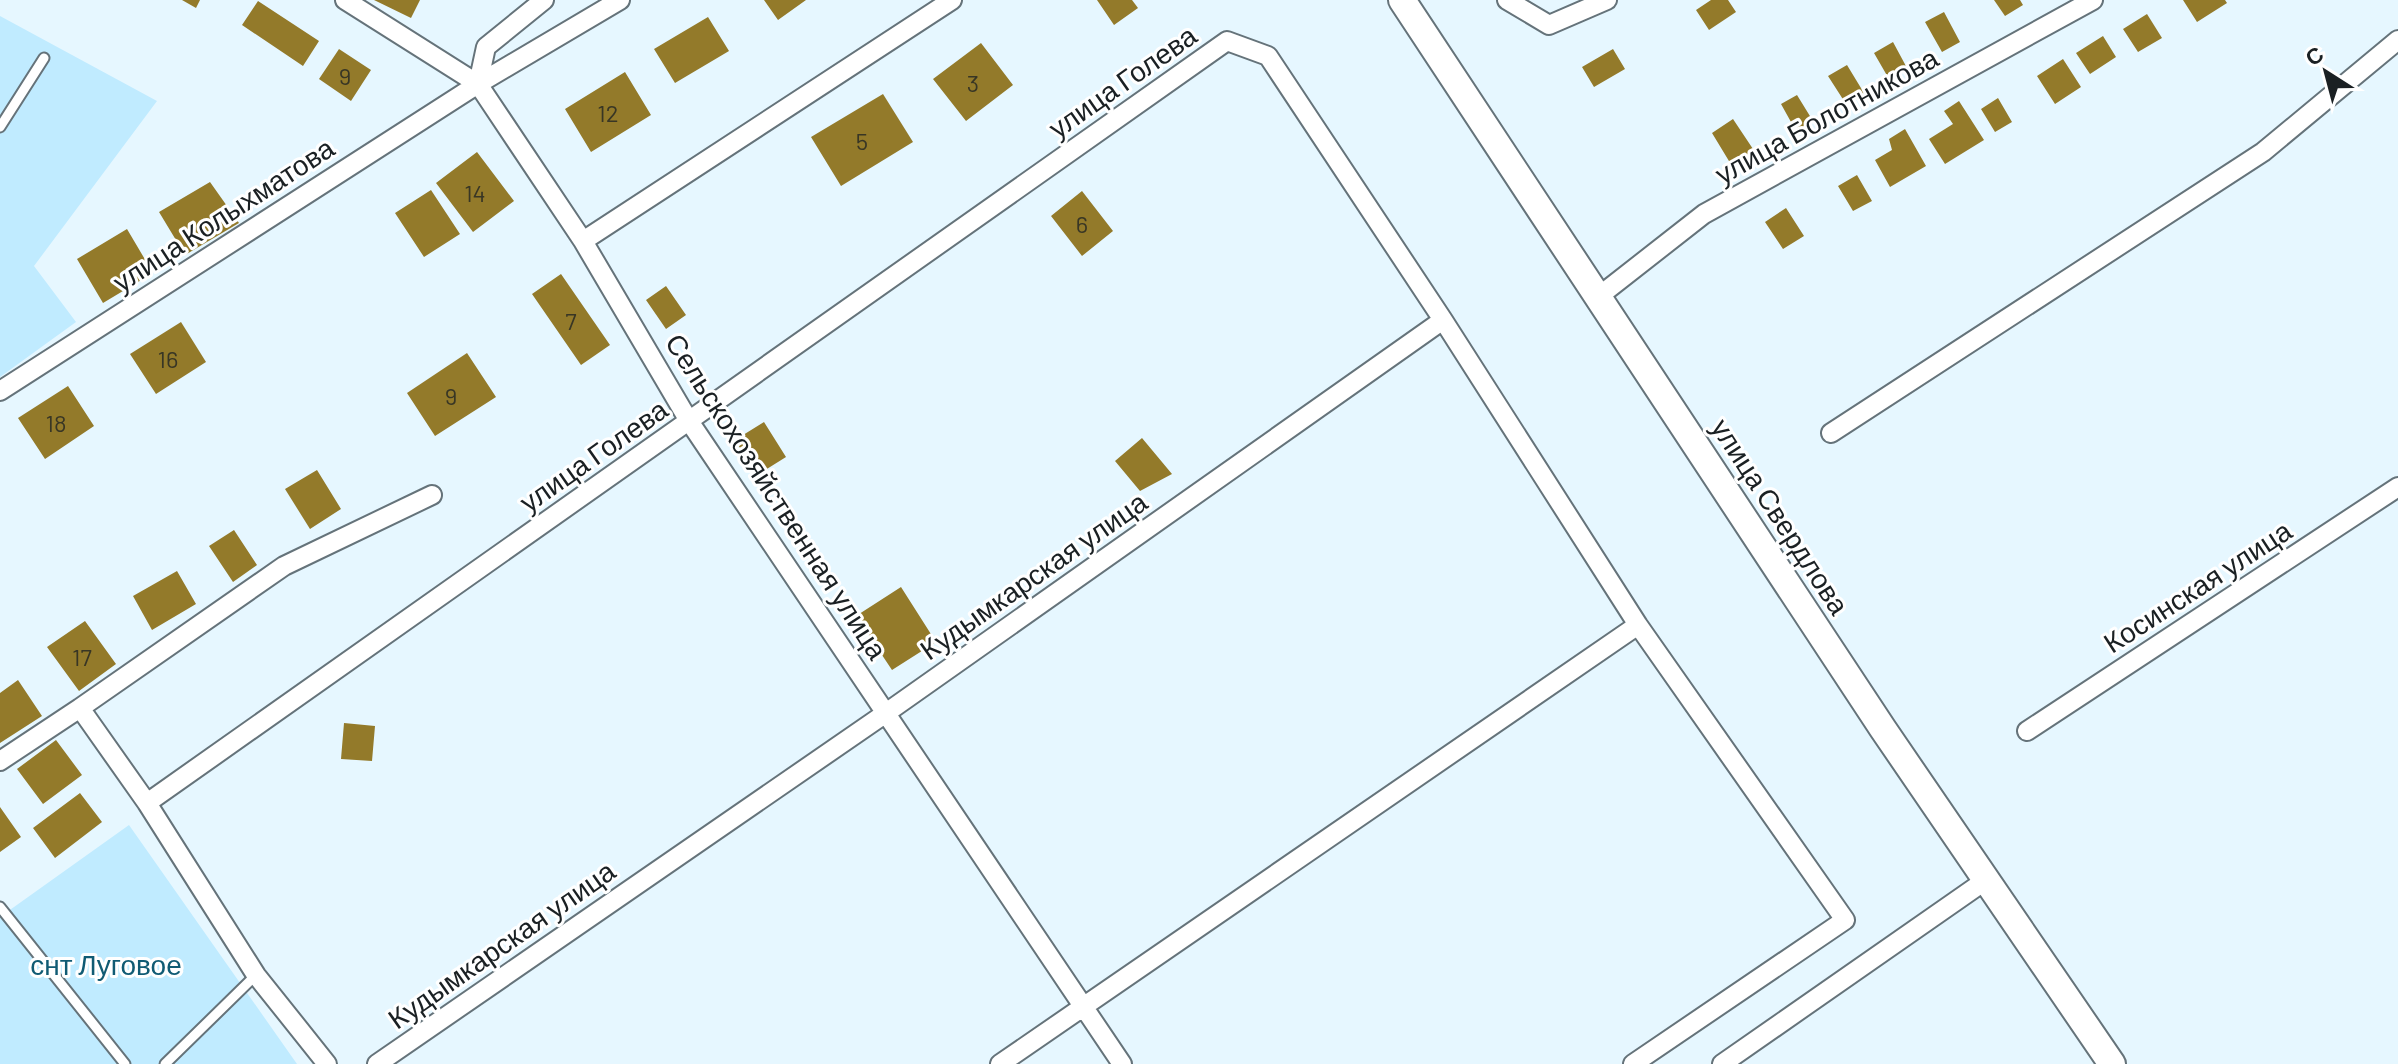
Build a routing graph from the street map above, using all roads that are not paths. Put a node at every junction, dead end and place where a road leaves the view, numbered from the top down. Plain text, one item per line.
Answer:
1 (345, 0) edge
2 (544, 0) edge
3 (620, 0) edge
4 (952, 0) edge
5 (1402, 0) edge
6 (1507, 0) edge
7 (1607, 0) edge
8 (2093, 0) edge
9 (2398, 40) edge
10 (44, 58) dead end
11 (478, 84) junction
12 (0, 127) edge
13 (583, 241) junction
14 (1598, 297) junction
15 (1443, 320) junction
16 (0, 391) edge
17 (689, 421) junction
18 (1831, 433) dead end
19 (2398, 487) edge
20 (432, 495) dead end
21 (1638, 625) junction
22 (80, 708) junction
23 (886, 713) junction
24 (2027, 731) dead end
25 (0, 761) edge
26 (147, 803) junction
27 (1986, 880) junction
28 (0, 907) edge
29 (256, 975) junction
30 (1083, 1007) junction
31 (125, 1064) edge
32 (165, 1064) edge
33 (327, 1064) edge
34 (377, 1064) edge
35 (1000, 1064) edge
36 (1122, 1064) edge
37 (1633, 1064) edge
38 (1722, 1064) edge
39 (2112, 1064) edge

1 - 11 street, Сельскохозяйственная улица
2 - 11 street
3 - 11 street, улица Колыхматова
4 - 13 street
5 - 14 main road, улица Свердлова
6 - 7 street
8 - 14 street, улица Болотникова
9 - 18 street
10 - 12 lane
11 - 13 street, Сельскохозяйственная улица
11 - 16 street, улица Колыхматова
13 - 17 street, Сельскохозяйственная улица
14 - 27 main road, улица Свердлова
15 - 17 street, улица Голева
15 - 21 street
15 - 23 street, Кудымкарская улица
17 - 23 street, Сельскохозяйственная улица
17 - 26 street, улица Голева
19 - 24 street, Косинская улица
20 - 22 street
21 - 30 street
21 - 37 street
22 - 25 street
22 - 26 street
23 - 30 street, Сельскохозяйственная улица
23 - 34 street, Кудымкарская улица
26 - 29 street
27 - 38 street
27 - 39 main road, улица Свердлова
28 - 31 lane
29 - 32 lane
29 - 33 street
30 - 35 street
30 - 36 street, Сельскохозяйственная улица

